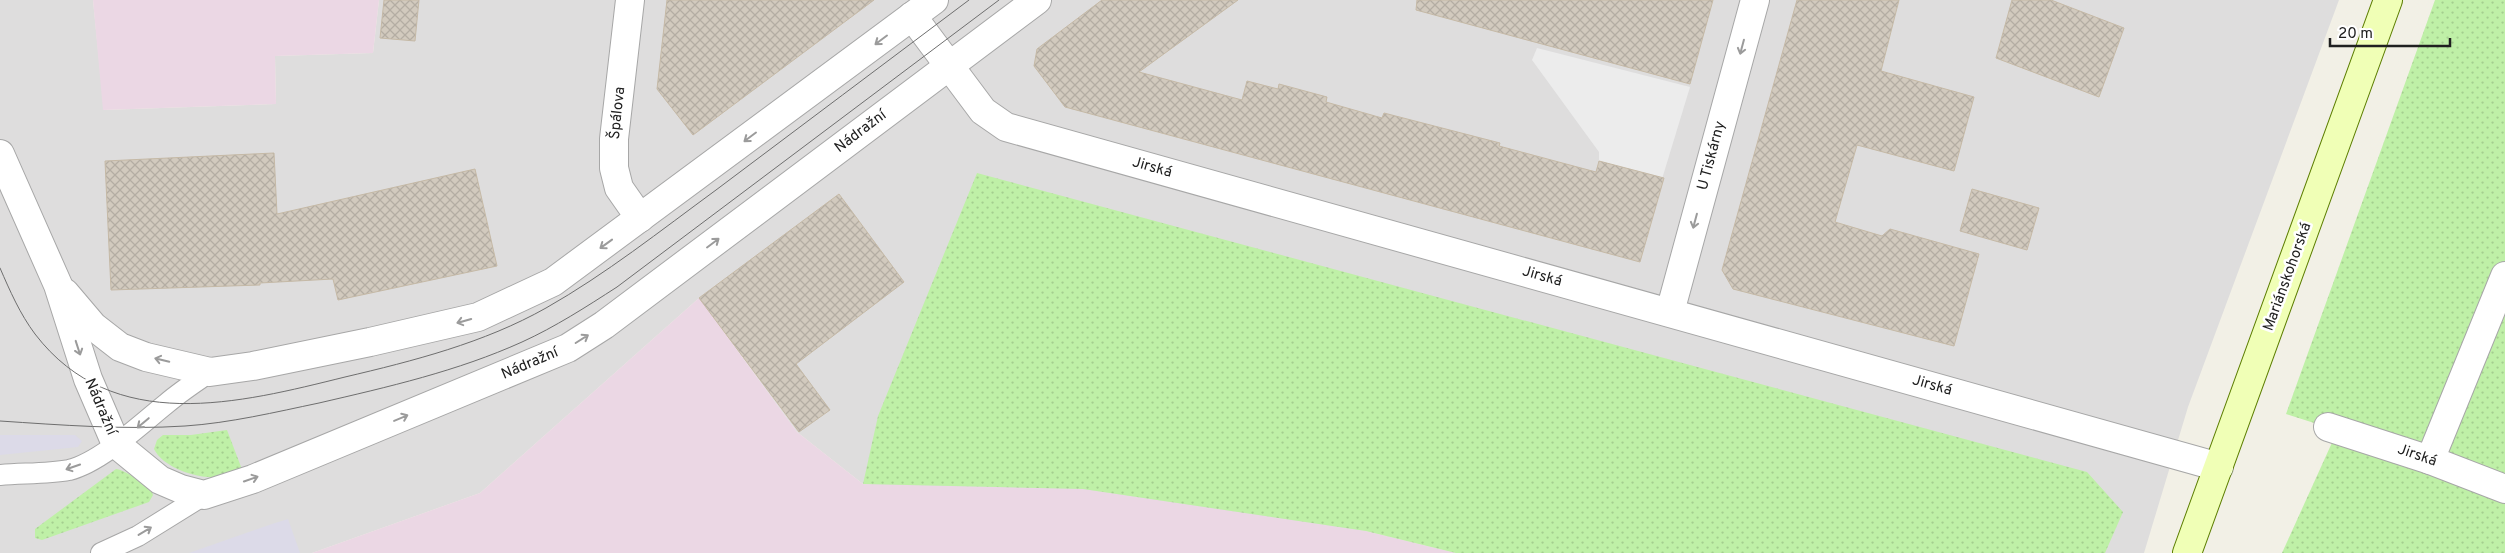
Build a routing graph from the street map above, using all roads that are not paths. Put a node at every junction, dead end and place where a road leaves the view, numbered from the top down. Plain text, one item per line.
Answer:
1 (630, 0) edge
2 (934, 0) edge
3 (1037, 0) edge
4 (1755, 0) edge
5 (2388, 0) edge
6 (912, 16) junction
7 (948, 66) junction
8 (0, 154) edge
9 (640, 218) junction
10 (2505, 276) edge
11 (58, 285) junction
12 (1670, 312) junction
13 (210, 372) junction
14 (2328, 427) dead end
15 (116, 444) junction
16 (2430, 460) junction
17 (2220, 467) junction
18 (0, 475) edge
19 (2505, 489) edge
20 (204, 494) junction
21 (101, 553) edge
22 (2187, 553) edge

1 - 9 street, Špálova
2 - 6 street, Nádražní
3 - 7 street, Nádražní
4 -> 12 street, U Tiskárny
5 - 17 main road, Mariánskohorská
6 - 7 street, Jirská
6 -> 9 street, Nádražní
7 - 12 street, Jirská
20 -> 7 street, Nádražní
8 - 11 street, Nádražní
9 -> 13 street, Nádražní
10 - 16 street
13 -> 11 street, Nádražní
11 -> 15 street, Nádražní
12 - 17 street, Jirská
13 -> 15 lane
14 - 16 street, Jirská
15 -> 18 lane
15 - 20 street, Nádražní
16 - 19 street, Jirská
17 - 22 main road, Mariánskohorská
21 -> 20 lane

